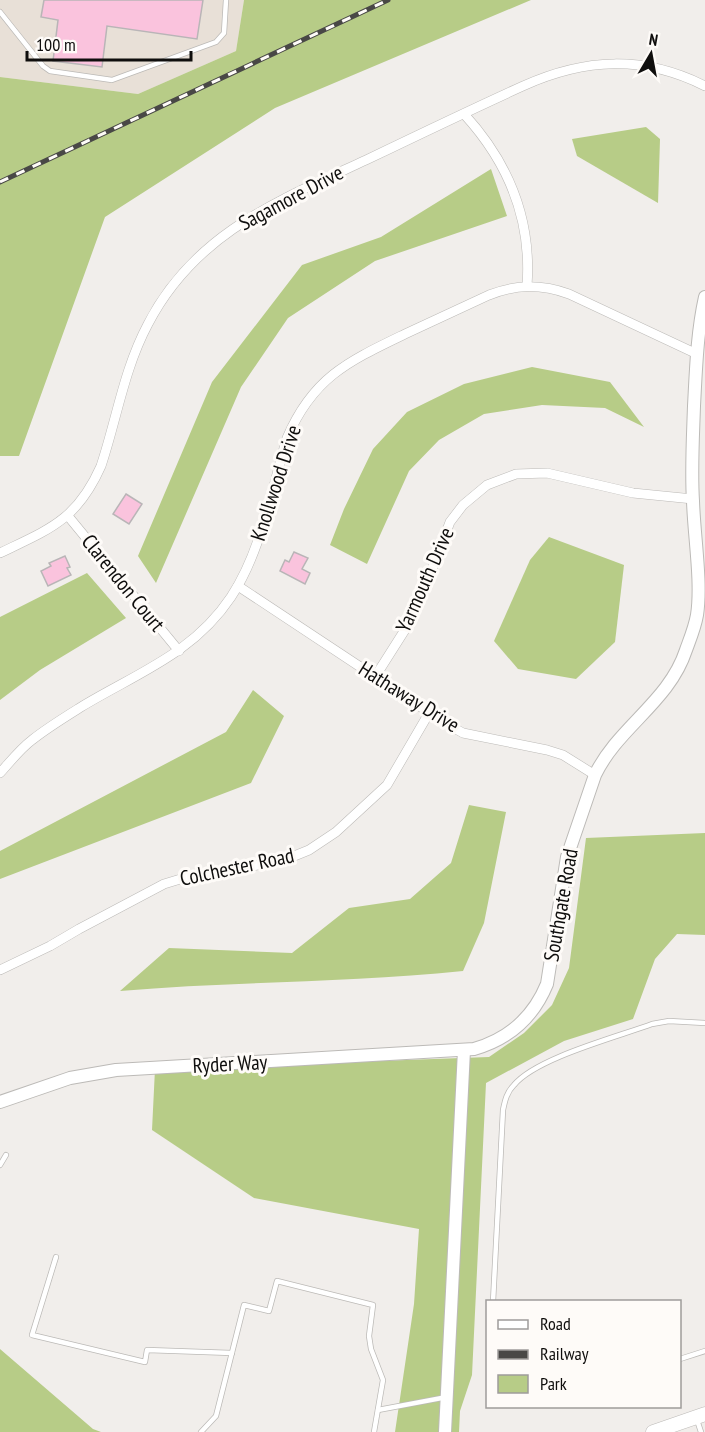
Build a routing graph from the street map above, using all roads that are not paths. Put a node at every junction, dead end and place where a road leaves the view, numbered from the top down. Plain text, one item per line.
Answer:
1 (226, 0) edge
2 (0, 12) edge
3 (705, 86) edge
4 (464, 114) junction
5 (527, 286) junction
6 (705, 297) edge
7 (697, 354) junction
8 (700, 410) edge
9 (693, 499) junction
10 (68, 516) junction
11 (0, 553) edge
12 (238, 586) junction
13 (701, 617) edge
14 (179, 651) junction
15 (375, 677) junction
16 (429, 713) junction
17 (0, 773) edge
18 (595, 775) junction
19 (0, 970) edge
20 (705, 1023) edge
21 (464, 1050) junction
22 (0, 1102) edge
23 (6, 1155) dead end
24 (0, 1165) edge
25 (56, 1257) dead end
26 (494, 1300) edge
27 (705, 1351) edge
28 (232, 1353) junction
29 (681, 1359) edge
30 (447, 1397) junction
31 (378, 1410) junction
32 (700, 1416) edge
33 (201, 1432) edge
34 (374, 1432) edge
35 (445, 1432) edge
36 (653, 1432) edge
37 (701, 1432) edge

1 - 2 lane
3 - 4 street, Sagamore Drive
4 - 5 street
4 - 10 street, Sagamore Drive
5 - 7 street, Knollwood Drive
5 - 12 street, Knollwood Drive
6 - 7 street, Southgate Road
7 - 8 street, Southgate Road
8 - 9 street, Southgate Road
9 - 13 street, Southgate Road
9 - 15 street, Yarmouth Drive
10 - 11 street, Sagamore Drive
10 - 14 street, Clarendon Court
12 - 14 street, Knollwood Drive
12 - 15 street, Hathaway Drive
13 - 18 street, Southgate Road
14 - 17 street, Knollwood Drive
15 - 16 street, Hathaway Drive
16 - 18 street, Hathaway Drive
16 - 19 street, Colchester Road
18 - 21 street, Southgate Road
20 - 26 lane
21 - 22 street, Ryder Way
21 - 30 street
23 - 24 lane
25 - 28 lane
27 - 29 lane
28 - 31 lane
28 - 33 lane
30 - 31 lane
30 - 35 street
31 - 34 lane
32 - 36 main road
32 - 37 lane

